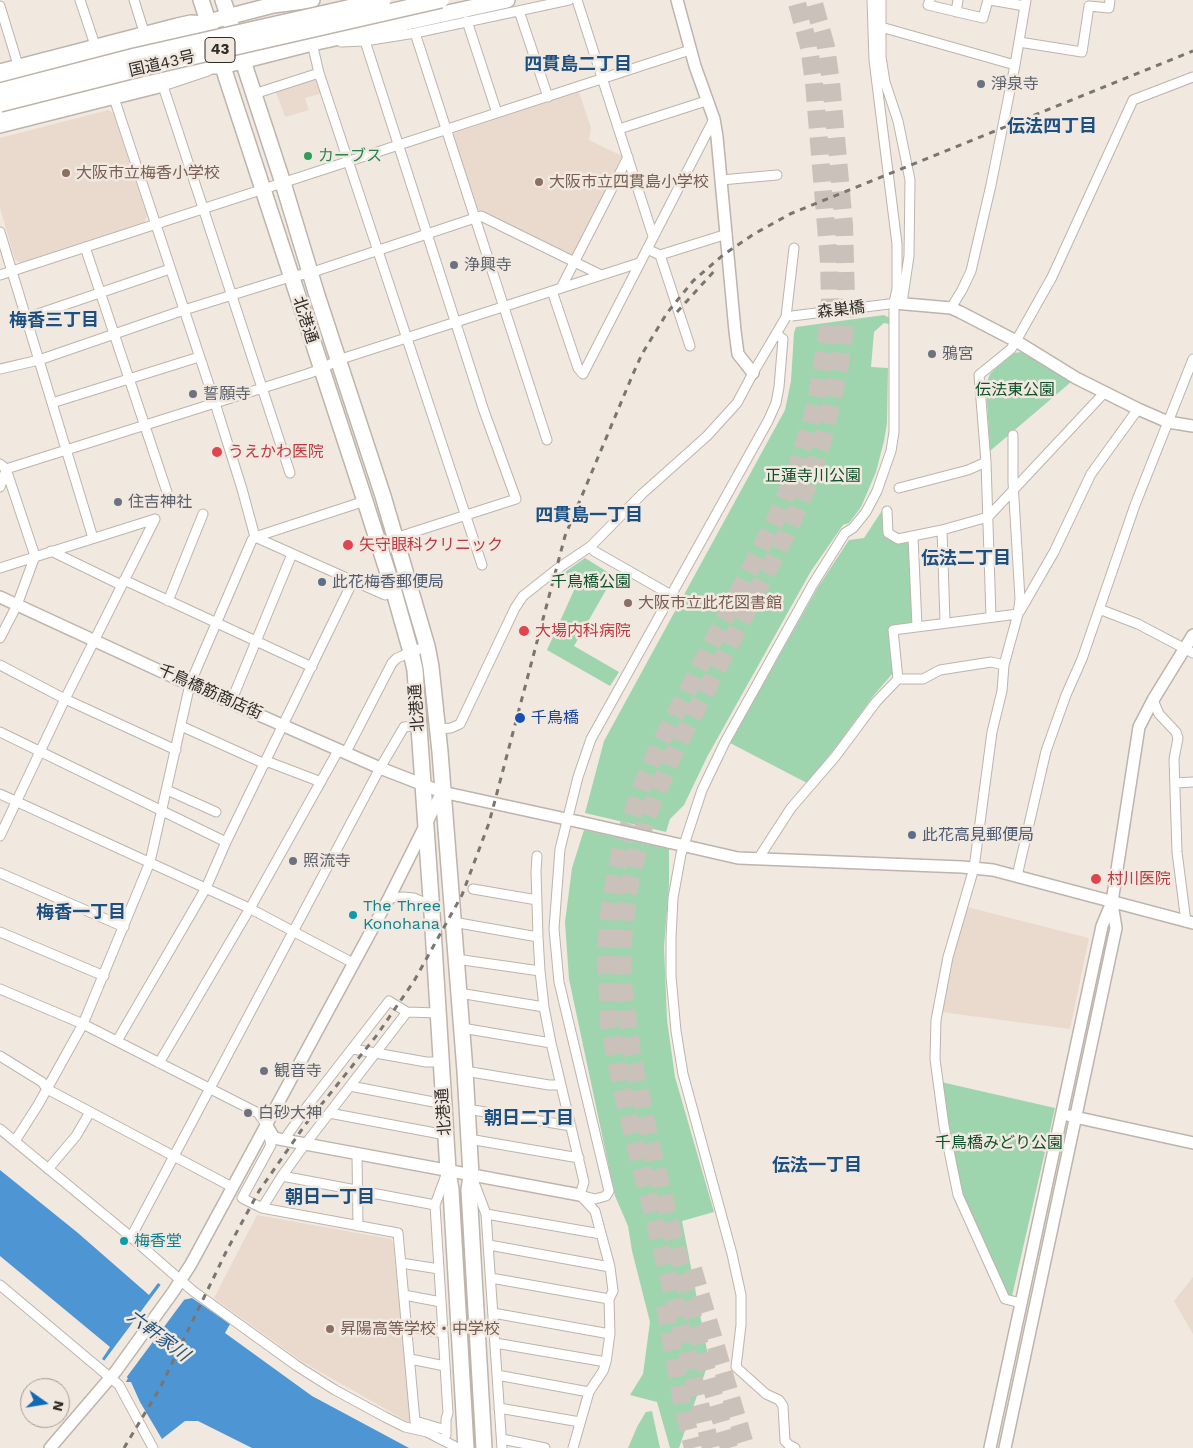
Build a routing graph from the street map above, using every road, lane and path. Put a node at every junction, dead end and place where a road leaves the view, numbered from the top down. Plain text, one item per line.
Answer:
1 (80, 0) edge
2 (134, 0) edge
3 (201, 0) edge
4 (223, 0) edge
5 (312, 0) edge
6 (383, 0) edge
7 (441, 0) edge
8 (507, 0) edge
9 (569, 0) edge
10 (577, 0) edge
11 (677, 0) edge
12 (872, 0) edge
13 (881, 0) edge
14 (930, 0) edge
15 (958, 0) edge
16 (989, 0) edge
17 (1110, 0) edge
18 (277, 3) edge
19 (1025, 3) edge
20 (0, 6) edge
21 (519, 11) junction
22 (956, 12) junction
23 (229, 17) junction
24 (466, 21) junction
25 (208, 22) junction
26 (881, 27) junction
27 (144, 32) junction
28 (415, 33) junction
29 (365, 42) junction
30 (1019, 42) junction
31 (312, 43) junction
32 (95, 45) junction
33 (690, 50) junction
34 (244, 61) junction
35 (18, 65) junction
36 (1015, 65) junction
37 (222, 66) junction
38 (0, 70) edge
39 (319, 73) junction
40 (1193, 76) edge
41 (602, 78) junction
42 (0, 80) edge
43 (163, 86) junction
44 (0, 91) edge
45 (254, 94) junction
46 (548, 97) junction
47 (114, 98) junction
48 (706, 101) junction
49 (0, 104) edge
50 (497, 113) junction
51 (0, 117) edge
52 (714, 120) junction
53 (0, 128) edge
54 (619, 129) junction
55 (446, 130) junction
56 (399, 146) junction
57 (628, 157) junction
58 (349, 162) junction
59 (776, 175) dead end
60 (721, 180) junction
61 (283, 183) junction
62 (264, 190) junction
63 (204, 208) junction
64 (475, 218) junction
65 (156, 224) junction
66 (0, 232) edge
67 (428, 234) junction
68 (727, 234) junction
69 (653, 236) junction
70 (85, 247) junction
71 (794, 248) dead end
72 (647, 249) junction
73 (378, 250) junction
74 (660, 256) junction
75 (574, 262) junction
76 (639, 263) junction
77 (170, 269) junction
78 (12, 272) junction
79 (310, 273) junction
80 (0, 275) edge
81 (600, 275) junction
82 (290, 277) junction
83 (557, 289) junction
84 (101, 294) junction
85 (231, 295) junction
86 (895, 303) junction
87 (504, 306) junction
88 (951, 308) junction
89 (184, 310) junction
90 (789, 316) junction
91 (26, 318) junction
92 (456, 322) junction
93 (776, 334) junction
94 (115, 335) junction
95 (407, 338) junction
96 (1016, 341) junction
97 (690, 346) dead end
98 (199, 357) junction
99 (1193, 359) edge
100 (39, 360) junction
101 (338, 360) junction
102 (0, 369) edge
103 (321, 369) junction
104 (753, 373) junction
105 (129, 379) junction
106 (262, 388) junction
107 (1105, 392) junction
108 (52, 403) junction
109 (214, 403) junction
110 (1138, 409) junction
111 (1168, 422) junction
112 (144, 426) junction
113 (1193, 426) edge
114 (1013, 435) dead end
115 (547, 440) dead end
116 (66, 450) junction
117 (986, 462) junction
118 (3, 467) edge
119 (290, 473) dead end
120 (0, 487) edge
121 (899, 488) dead end
122 (1014, 488) junction
123 (167, 492) dead end
124 (365, 501) junction
125 (887, 511) dead end
126 (203, 514) dead end
127 (465, 516) junction
128 (988, 517) junction
129 (942, 530) junction
130 (255, 537) junction
131 (913, 537) junction
132 (93, 538) junction
133 (395, 538) junction
134 (591, 546) junction
135 (51, 551) junction
136 (292, 554) junction
137 (35, 556) junction
138 (482, 565) dead end
139 (0, 568) edge
140 (353, 581) junction
141 (122, 583) junction
142 (394, 592) junction
143 (671, 595) junction
144 (0, 597) edge
145 (168, 601) junction
146 (17, 605) junction
147 (1099, 609) junction
148 (1018, 614) junction
149 (991, 617) junction
150 (945, 622) junction
151 (217, 623) junction
152 (917, 626) junction
153 (1193, 635) edge
154 (0, 638) edge
155 (94, 640) junction
156 (256, 641) junction
157 (427, 646) junction
158 (1189, 651) edge
159 (411, 652) junction
160 (0, 665) edge
161 (1004, 665) junction
162 (312, 667) junction
163 (898, 679) junction
164 (190, 684) junction
165 (65, 699) junction
166 (1153, 700) junction
167 (231, 702) junction
168 (283, 725) junction
169 (419, 725) junction
170 (181, 726) junction
171 (437, 729) junction
172 (0, 732) edge
173 (176, 750) junction
174 (342, 751) junction
175 (40, 752) junction
176 (265, 763) junction
177 (380, 768) junction
178 (321, 782) junction
179 (1193, 782) edge
180 (1175, 783) junction
181 (422, 784) junction
182 (167, 790) junction
183 (442, 792) junction
184 (0, 794) edge
185 (17, 802) junction
186 (161, 812) junction
187 (216, 812) dead end
188 (567, 819) junction
189 (425, 825) junction
190 (0, 836) edge
191 (226, 842) junction
192 (684, 845) junction
193 (537, 856) dead end
194 (758, 860) junction
195 (150, 862) junction
196 (974, 868) junction
197 (0, 873) edge
198 (1017, 876) junction
199 (206, 888) junction
200 (473, 889) dead end
201 (389, 898) junction
202 (537, 900) junction
203 (1112, 902) junction
204 (250, 908) junction
205 (432, 914) junction
206 (453, 922) junction
207 (1190, 923) edge
208 (124, 927) junction
209 (0, 932) edge
210 (294, 932) junction
211 (538, 937) junction
212 (456, 959) junction
213 (353, 963) junction
214 (540, 971) junction
215 (104, 976) junction
216 (0, 989) edge
217 (458, 994) junction
218 (544, 1007) junction
219 (407, 1012) junction
220 (438, 1013) junction
221 (83, 1024) junction
222 (462, 1028) junction
223 (117, 1041) junction
224 (551, 1043) junction
225 (353, 1048) junction
226 (376, 1053) junction
227 (0, 1056) edge
228 (441, 1062) junction
229 (159, 1063) junction
230 (465, 1070) junction
231 (561, 1085) junction
232 (350, 1086) junction
233 (210, 1088) junction
234 (47, 1089) junction
235 (444, 1104) junction
236 (467, 1109) junction
237 (90, 1112) junction
238 (328, 1113) junction
239 (1062, 1114) junction
240 (1076, 1117) junction
241 (266, 1124) junction
242 (571, 1126) junction
243 (0, 1129) edge
244 (446, 1136) junction
245 (284, 1140) junction
246 (469, 1140) junction
247 (15, 1141) junction
248 (1193, 1143) edge
249 (305, 1145) junction
250 (357, 1155) junction
251 (173, 1156) junction
252 (579, 1158) junction
253 (48, 1168) junction
254 (448, 1170) junction
255 (471, 1175) junction
256 (282, 1176) junction
257 (232, 1187) junction
258 (358, 1190) junction
259 (580, 1195) junction
260 (435, 1205) junction
261 (262, 1208) junction
262 (486, 1214) junction
263 (358, 1226) junction
264 (601, 1234) junction
265 (131, 1237) junction
266 (489, 1245) junction
267 (401, 1263) junction
268 (610, 1267) junction
269 (439, 1270) junction
270 (491, 1278) junction
271 (181, 1280) junction
272 (0, 1285) edge
273 (404, 1295) junction
274 (609, 1299) junction
275 (441, 1302) junction
276 (1022, 1303) junction
277 (493, 1312) junction
278 (406, 1326) junction
279 (443, 1333) junction
280 (610, 1334) junction
281 (495, 1343) junction
282 (410, 1359) junction
283 (606, 1362) junction
284 (445, 1366) junction
285 (113, 1374) junction
286 (497, 1375) junction
287 (589, 1392) junction
288 (499, 1408) junction
289 (580, 1422) junction
290 (446, 1430) junction
291 (445, 1441) junction
292 (502, 1444) edge
293 (50, 1448) edge
294 (153, 1448) edge
295 (458, 1448) edge
296 (466, 1448) edge
297 (484, 1448) edge
298 (546, 1448) edge
299 (573, 1448) edge
300 (795, 1448) edge
301 (990, 1448) edge
302 (1004, 1448) edge

1 - 32 street
2 - 27 street
3 - 25 main road, 北港通
4 - 23 main road, 北港通
5 - 18 main road, 43
6 - 44 main road, 国道43号 / 43, bridge
7 - 49 main road, 国道43号 / 43, bridge
8 - 31 main road, 43
9 - 21 street
10 - 41 street
11 - 33 street
12 - 86 street
13 - 26 street
14 - 22 street
15 - 22 street
16 - 19 street
16 - 22 street
17 - 30 street
18 - 23 main road, 43
19 - 30 street
20 - 35 street
21 - 24 street
21 - 46 street
23 - 25 main road, 43
23 - 34 main road, 北港通
24 - 28 street
24 - 50 street
25 - 27 street
25 - 37 main road, 北港通
25 - 42 main road, 43
26 - 36 street
26 - 86 street
27 - 32 street
28 - 29 street
28 - 55 street
29 - 31 street
29 - 56 street
30 - 36 street
31 - 34 main road, 43
31 - 39 street
32 - 35 street
33 - 41 street
33 - 48 street
34 - 37 main road, 43
34 - 45 main road, 北港通
35 - 38 street
36 - 88 street
37 - 43 street
37 - 51 main road
37 - 62 main road, 北港通
39 - 45 street
39 - 58 street
40 - 96 street
41 - 46 street
41 - 54 street
43 - 47 street
43 - 63 street
45 - 61 main road, 北港通
46 - 50 street
47 - 53 street
47 - 65 street
48 - 52 street
48 - 54 street
50 - 55 street
52 - 60 street
52 - 69 street
54 - 57 street
55 - 56 street
55 - 64 street
56 - 58 street
56 - 67 street
57 - 69 street
57 - 75 street
58 - 61 street
58 - 73 street
59 - 60 street
60 - 68 street
61 - 62 street
61 - 79 main road, 北港通
62 - 63 street
62 - 82 main road, 北港通
63 - 65 street
63 - 85 street
64 - 67 street
64 - 75 street
64 - 87 street
65 - 70 street
65 - 77 street
66 - 78 street
67 - 73 street
67 - 92 street
68 - 74 street
68 - 104 street
69 - 72 street
70 - 78 street
70 - 84 street
71 - 90 street
72 - 74 street
72 - 76 street
73 - 79 street
73 - 95 street
74 - 97 street
75 - 81 street
75 - 83 street
76 - 81 street
76 - 83 street
77 - 84 street
77 - 89 street
78 - 80 street
78 - 91 street
79 - 82 street
79 - 101 main road, 北港通
81 - 83 street
82 - 85 street
82 - 103 main road, 北港通
83 - 87 street
84 - 91 street
84 - 94 street
85 - 89 street
85 - 106 street
86 - 88 street
86 - 90 street, 森巣橋, bridge
86 - 192 street
87 - 92 street
87 - 115 street
88 - 96 street
89 - 94 street
89 - 98 street
90 - 93 street
91 - 100 street
92 - 95 street
92 - 127 street
93 - 104 street
93 - 143 street
94 - 100 street
94 - 105 street
95 - 101 street
95 - 127 street
96 - 107 street
96 - 117 street
98 - 105 street
98 - 109 street
99 - 111 street
100 - 102 street
100 - 108 street
101 - 103 street
101 - 133 main road, 北港通
103 - 106 street
103 - 124 main road, 北港通
104 - 134 street
105 - 108 street
105 - 112 street
106 - 109 street
106 - 119 street
107 - 110 street
107 - 122 street
108 - 116 street
109 - 112 street
109 - 130 street
110 - 111 street
110 - 148 street
111 - 113 street
111 - 147 street
112 - 116 street
112 - 123 street
114 - 122 street
116 - 118 street
116 - 132 street
117 - 121 street
117 - 128 street
118 - 120 street
118 - 137 street
122 - 128 street
122 - 148 street
124 - 130 street
124 - 142 main road, 北港通
125 - 131 street
126 - 145 street
127 - 133 street
127 - 138 street
128 - 129 street
128 - 149 street
129 - 131 street
129 - 150 street
130 - 136 street
130 - 151 street
131 - 152 street
132 - 135 street
132 - 141 street
133 - 157 main road, 北港通
134 - 143 street
134 - 171 street
135 - 137 street
135 - 141 street
136 - 140 street
136 - 156 street
137 - 139 street
137 - 146 street
140 - 142 street
140 - 162 street
141 - 145 street
141 - 155 street
142 - 159 main road, 北港通
143 - 188 street
144 - 146 street, 千鳥橋筋商店街
145 - 151 street
146 - 154 street
146 - 155 street, 千鳥橋筋商店街
147 - 158 street
147 - 198 street
148 - 149 street
148 - 161 street
149 - 150 street
150 - 152 street
151 - 156 street
151 - 164 street
152 - 163 street
153 - 158 street
155 - 164 street, 千鳥橋筋商店街
155 - 165 street
156 - 162 street
156 - 167 street
157 - 159 street
157 - 171 main road, 北港通
158 - 166 street
159 - 169 main road, 北港通
159 - 174 street
160 - 165 street
161 - 163 street
161 - 196 street
162 - 168 street
163 - 194 street
164 - 167 street, 千鳥橋筋商店街
164 - 170 street
165 - 173 street
165 - 175 street
166 - 180 street
166 - 203 street
167 - 168 street, 千鳥橋筋商店街
168 - 174 street, 千鳥橋筋商店街
168 - 176 street
169 - 177 street
169 - 181 main road, 北港通
170 - 173 street
170 - 176 street
171 - 183 main road, 北港通
172 - 175 street
173 - 182 street
174 - 177 street, 千鳥橋筋商店街
174 - 178 street
175 - 185 street
175 - 186 street
176 - 178 street
176 - 191 street
177 - 181 street, 千鳥橋筋商店街
177 - 210 street
178 - 204 street
179 - 180 street
180 - 207 street
181 - 183 street, 千鳥橋筋商店街
181 - 189 main road, 北港通
182 - 186 street
182 - 187 street
183 - 188 street, 千鳥橋筋商店街
183 - 189 street
183 - 206 main road, 北港通
184 - 185 street
185 - 190 street
185 - 195 street
186 - 191 street
186 - 195 street
188 - 192 street, 千鳥橋筋商店街, bridge
188 - 259 street
189 - 201 street
189 - 205 main road, 北港通
191 - 199 street
192 - 194 street
192 - 300 street
193 - 202 street
194 - 196 street
195 - 199 street
195 - 208 street
196 - 198 street
196 - 276 street
197 - 208 street
198 - 203 street
199 - 204 street
199 - 223 street
200 - 202 street
201 - 205 street
201 - 213 street
202 - 211 street
203 - 207 street
203 - 239 street
203 - 240 street
204 - 210 street
204 - 229 street
205 - 220 main road, 北港通
206 - 211 street
206 - 212 main road, 北港通
208 - 215 street
209 - 215 street
210 - 213 street
210 - 233 street
211 - 214 street
212 - 214 street
212 - 217 main road, 北港通
213 - 241 street
214 - 218 street
215 - 221 street
216 - 221 street
217 - 218 street
217 - 222 main road, 北港通
218 - 224 street
219 - 220 street
219 - 225 street
219 - 226 street
220 - 228 main road, 北港通
221 - 223 street
221 - 234 street
222 - 224 street
222 - 230 main road, 北港通
223 - 229 street
224 - 231 street
225 - 226 street
225 - 245 street
226 - 228 street
226 - 232 street
227 - 234 street
228 - 235 main road, 北港通
229 - 233 street
230 - 231 street
230 - 236 main road, 北港通
231 - 242 street
232 - 235 street
232 - 238 street
233 - 241 street
233 - 251 street
234 - 237 street
234 - 247 street
235 - 244 main road, 北港通
236 - 242 street
236 - 246 main road, 北港通
237 - 251 street
237 - 253 street
238 - 244 street
238 - 249 street
239 - 240 street
239 - 276 street
240 - 248 street
240 - 302 street
241 - 245 street
241 - 257 street
241 - 261 street
242 - 252 street
243 - 247 street
244 - 254 main road, 北港通
245 - 249 street
246 - 252 street
246 - 255 main road, 北港通
247 - 253 street
249 - 250 street
249 - 256 street
250 - 254 street
250 - 258 street
251 - 257 street
251 - 265 street
252 - 259 street
253 - 265 street
254 - 255 street
254 - 260 street
254 - 296 main road, 北港通
255 - 259 street
255 - 262 street
255 - 297 main road, 北港通
256 - 258 street
256 - 261 street
257 - 271 street
258 - 260 street
258 - 263 street
259 - 264 street
260 - 269 street
261 - 263 street
262 - 264 street
262 - 266 street
263 - 267 street
264 - 268 street
265 - 271 street
266 - 268 street
266 - 270 street
267 - 269 street
267 - 273 street
268 - 274 street
269 - 275 street
270 - 274 street
270 - 277 street
271 - 285 street
271 - 291 street
272 - 285 street
273 - 275 street
273 - 278 street
274 - 280 street
275 - 279 street
276 - 301 street
277 - 280 street
277 - 281 street
278 - 279 street
278 - 282 street
279 - 284 street
280 - 283 street
281 - 283 street
281 - 286 street
282 - 284 street
282 - 290 street
283 - 287 street
284 - 290 street
285 - 293 street
285 - 294 street
286 - 287 street
286 - 288 street
287 - 289 street
288 - 289 street
288 - 292 street
289 - 299 street
290 - 291 street
291 - 295 street
292 - 298 street

